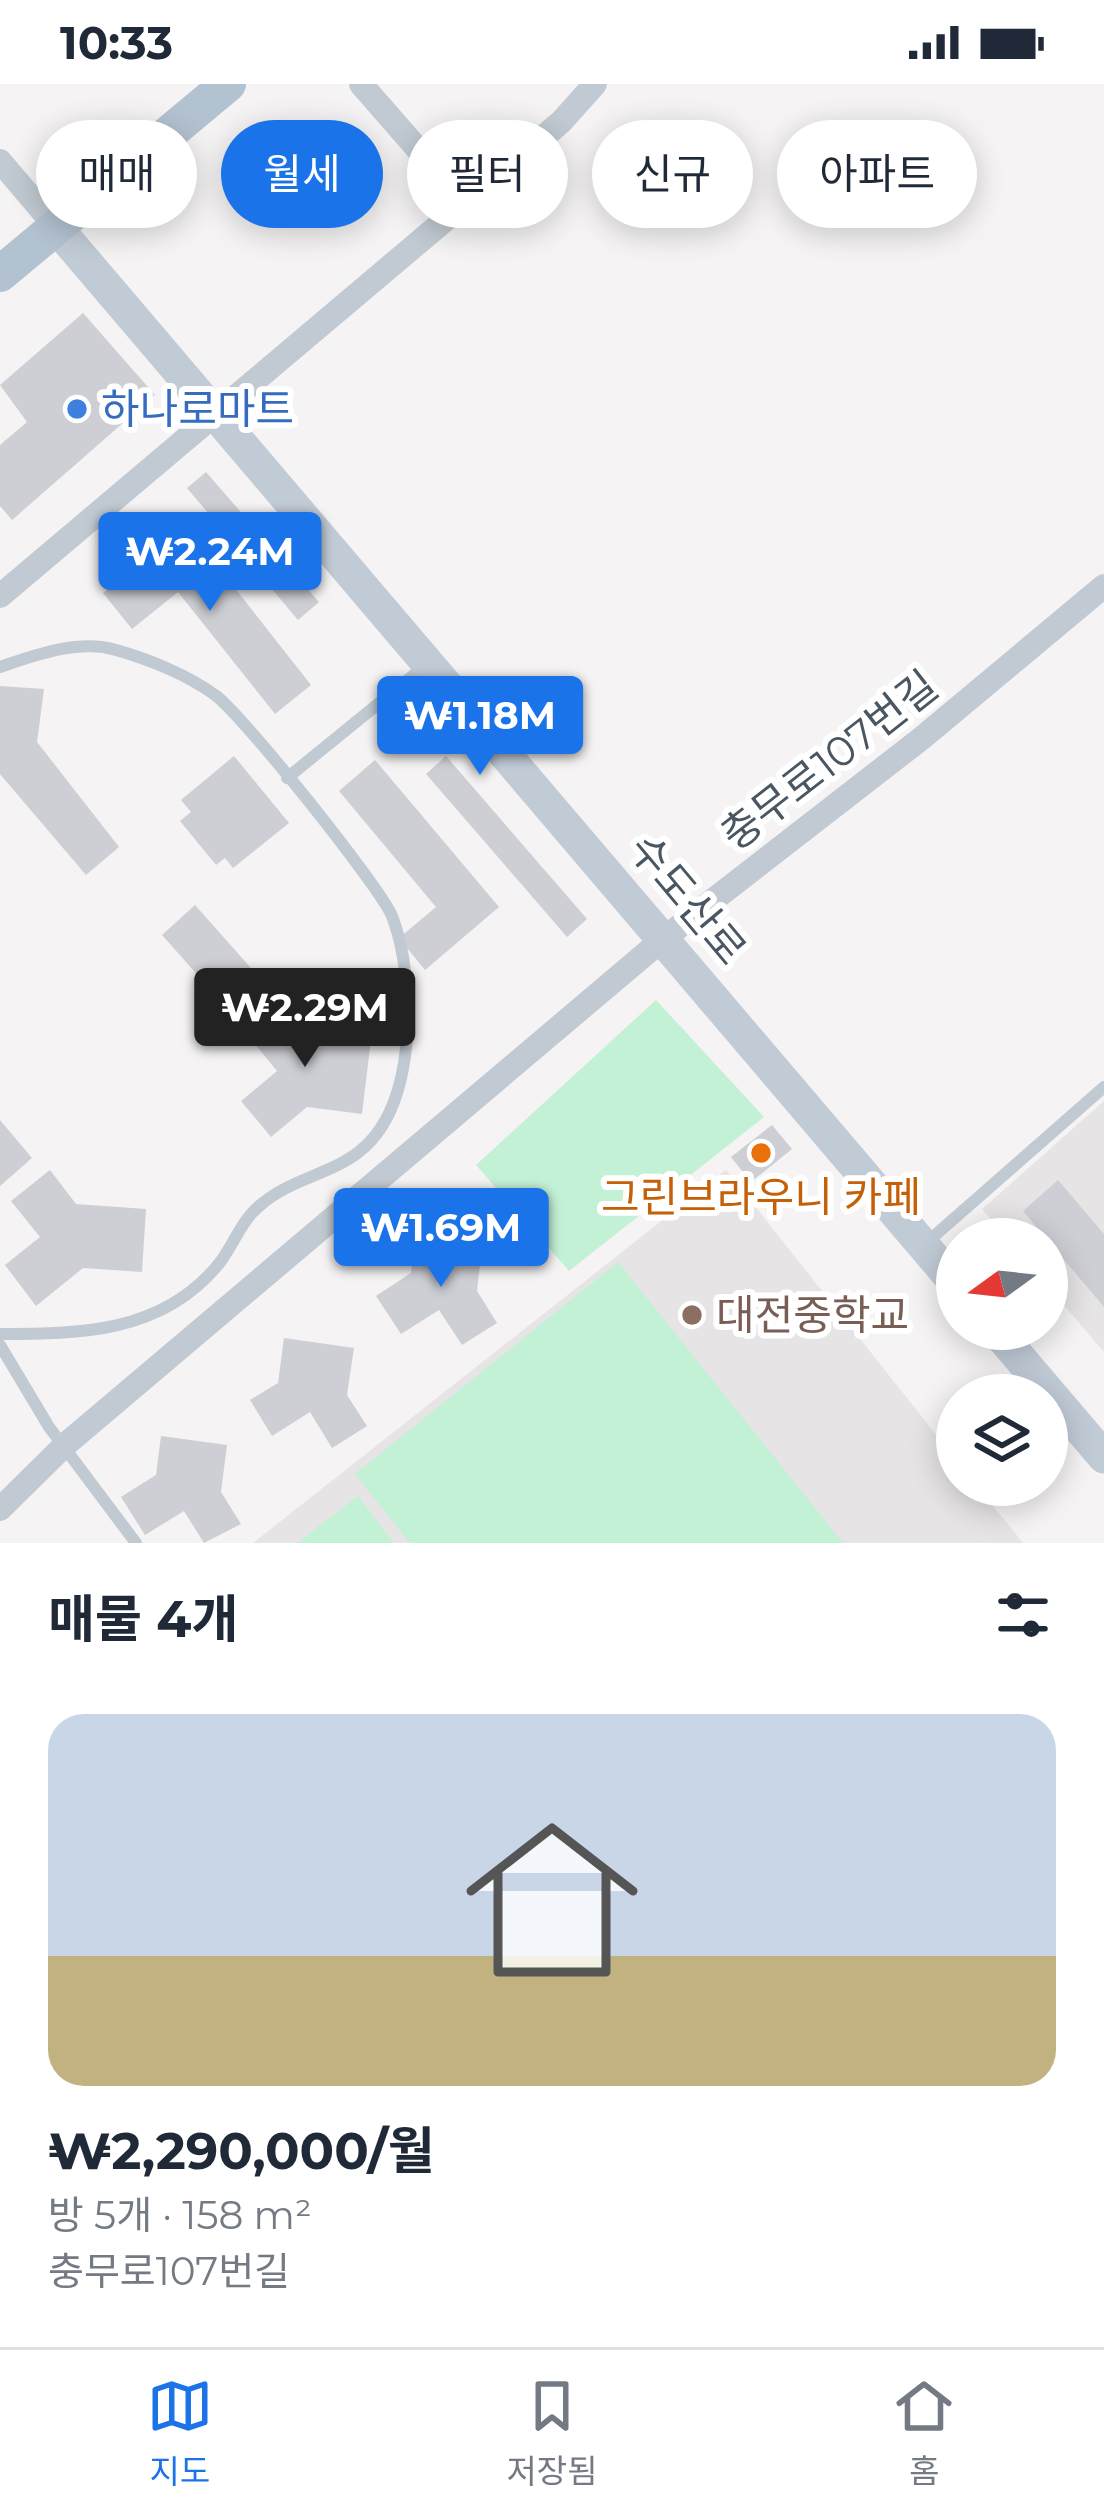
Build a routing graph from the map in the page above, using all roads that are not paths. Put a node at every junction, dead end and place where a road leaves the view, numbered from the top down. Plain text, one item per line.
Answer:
1 (228, 84) edge
2 (361, 84) edge
3 (595, 84) edge
4 (185, 120) edge
5 (562, 120) edge
6 (407, 137) edge
7 (0, 161) edge
8 (36, 203) edge
9 (55, 228) edge
10 (57, 228) edge
11 (431, 228) edge
12 (0, 274) edge
13 (213, 411) junction
14 (1104, 586) edge
15 (0, 596) edge
16 (428, 664) junction
17 (0, 667) edge
18 (287, 778) junction
19 (663, 939) junction
20 (1104, 1087) edge
21 (924, 1245) junction
22 (936, 1260) edge
23 (0, 1334) edge
24 (0, 1345) edge
25 (1013, 1350) edge
26 (65, 1445) junction
27 (1104, 1457) edge
28 (0, 1509) edge
29 (136, 1543) edge

1 - 4 main road
2 - 6 street
3 - 5 street
7 - 8 street
9 - 12 main road
10 - 13 main road, 수도산로
11 - 13 street
13 - 15 street
13 - 16 main road, 수도산로
14 - 19 street, 충무로107번길
16 - 18 lane
16 - 19 main road, 수도산로
17 - 18 lane
18 - 23 lane
19 - 21 main road, 수도산로
19 - 26 street, 충무로107번길
20 - 21 lane
21 - 22 main road, 수도산로
24 - 26 lane
25 - 27 main road
26 - 28 street, 충무로107번길
26 - 29 lane

